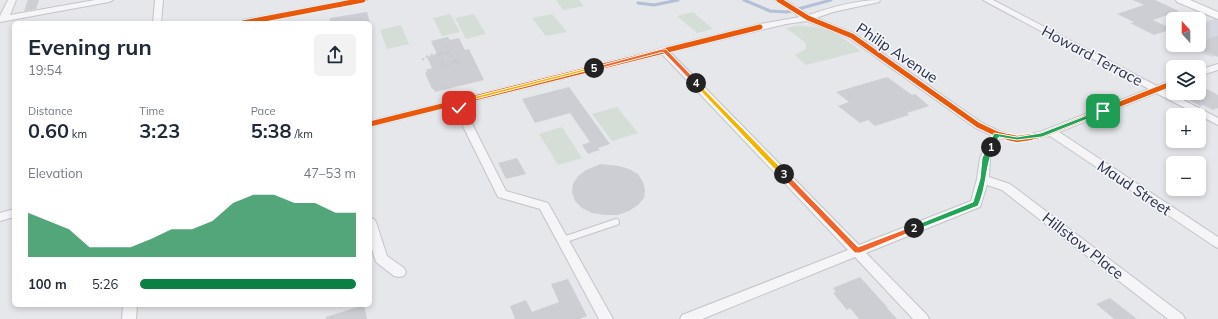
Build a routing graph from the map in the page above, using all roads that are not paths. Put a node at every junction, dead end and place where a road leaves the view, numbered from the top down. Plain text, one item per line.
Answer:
1 (12, 0) edge
2 (109, 0) edge
3 (159, 0) edge
4 (363, 0) edge
5 (779, 0) edge
6 (876, 0) edge
7 (987, 0) edge
8 (1181, 0) edge
9 (1218, 16) edge
10 (808, 18) junction
11 (2, 19) edge
12 (157, 21) edge
13 (254, 21) edge
14 (664, 51) junction
15 (1218, 67) edge
16 (1206, 71) edge
17 (1166, 85) edge
18 (1155, 89) junction
19 (456, 102) junction
20 (1218, 122) edge
21 (372, 123) edge
22 (1051, 132) junction
23 (996, 134) junction
24 (983, 179) junction
25 (12, 214) edge
26 (0, 217) edge
27 (616, 222) dead end
28 (372, 229) edge
29 (563, 240) junction
30 (1218, 243) edge
31 (857, 251) junction
32 (399, 272) dead end
33 (130, 307) edge
34 (129, 319) edge
35 (606, 319) edge
36 (687, 319) edge
37 (922, 319) edge
38 (1178, 319) edge

1 - 11 street
2 - 11 street
3 - 12 street
4 - 13 street
5 - 10 street, Philip Avenue
6 - 10 street
7 - 18 street, Howard Terrace
8 - 9 main road
10 - 14 street
10 - 23 street, Philip Avenue
14 - 19 street
14 - 31 street
15 - 16 street
17 - 18 street, Philip Avenue
18 - 20 street, Howard Terrace
18 - 22 street, Philip Avenue
19 - 21 street
19 - 29 street
22 - 23 street, Philip Avenue
22 - 30 street, Maud Street
23 - 24 street
24 - 31 street
24 - 38 street, Hillstow Place
25 - 26 street
27 - 29 lane
28 - 32 street
29 - 35 street
31 - 36 street
31 - 37 street
33 - 34 street

